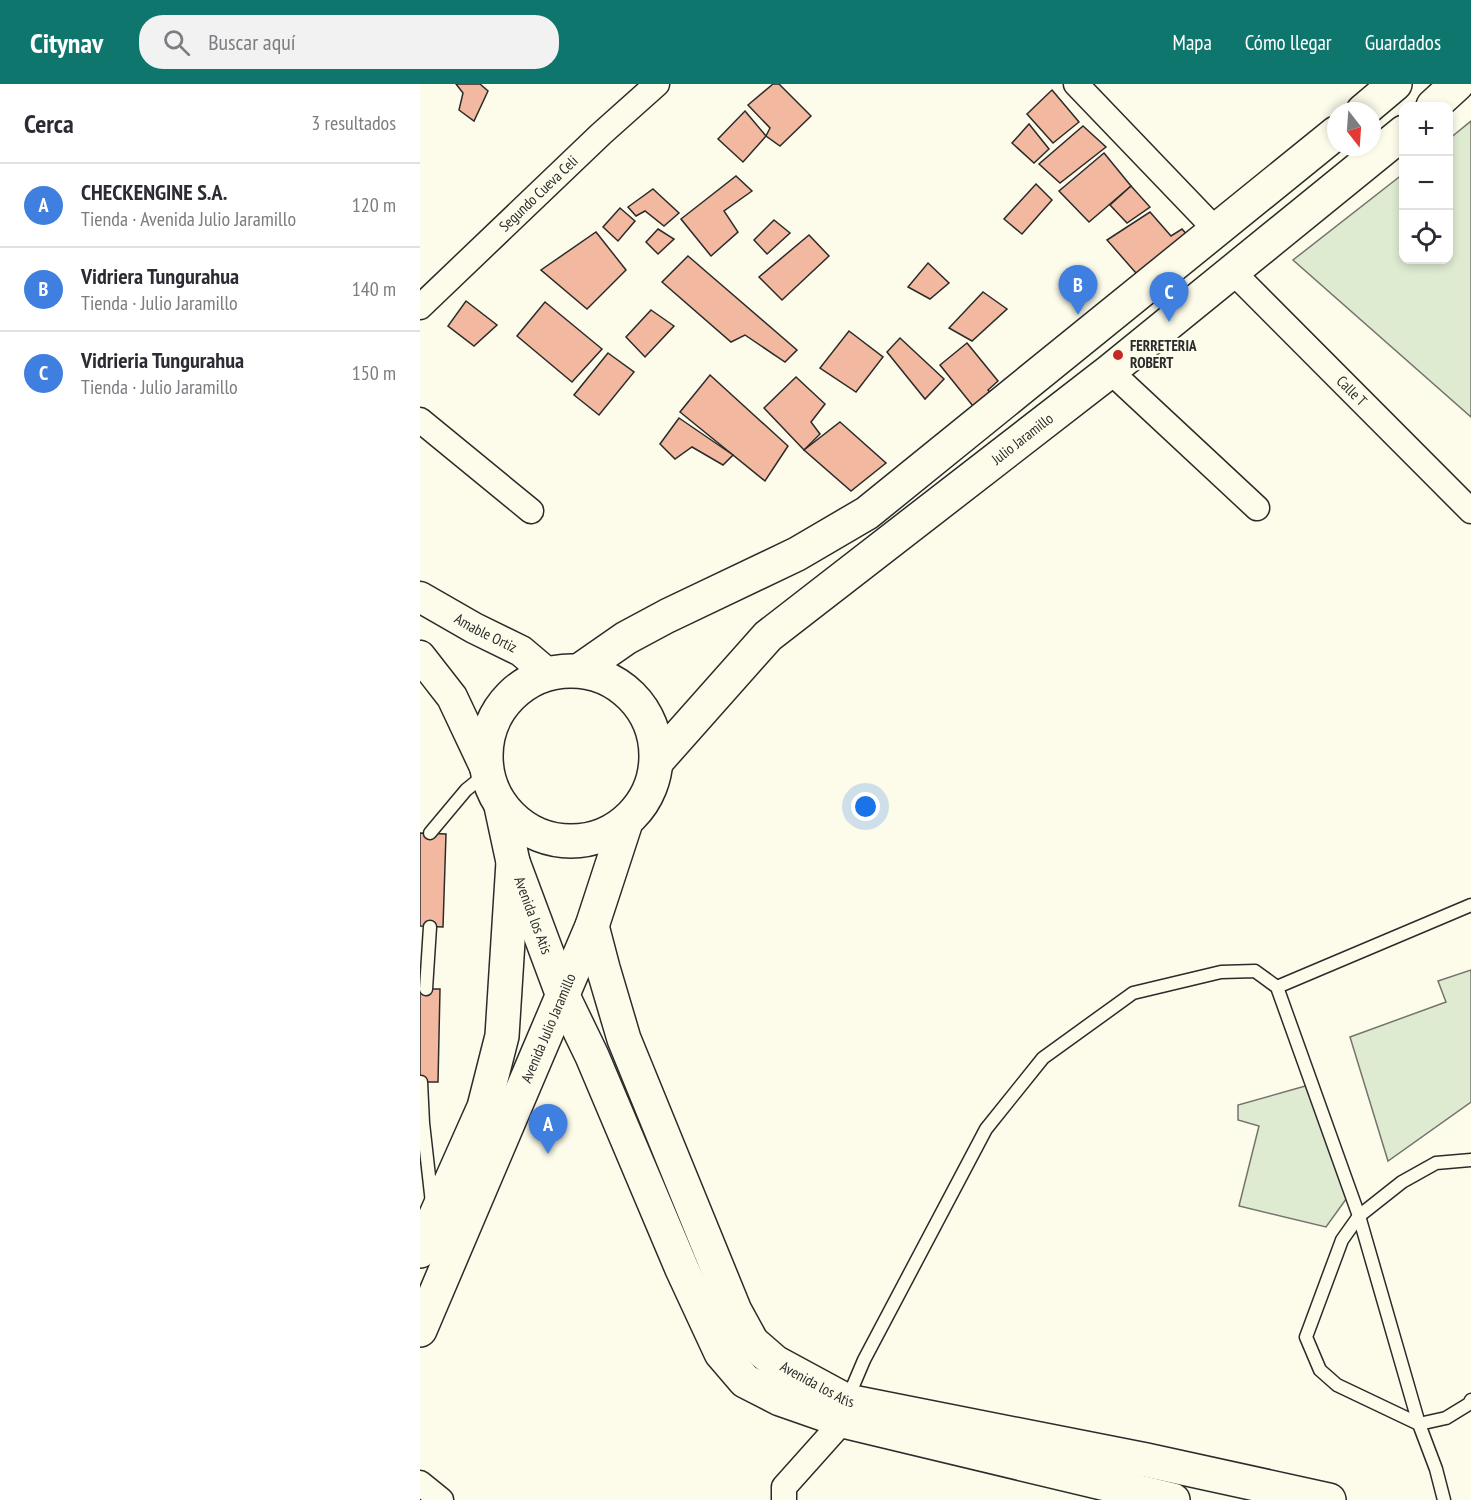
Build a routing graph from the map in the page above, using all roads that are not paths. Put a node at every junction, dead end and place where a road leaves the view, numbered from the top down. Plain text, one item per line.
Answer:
1 (657, 84) edge
2 (1076, 84) edge
3 (1395, 84) edge
4 (1456, 84) edge
5 (1374, 102) edge
6 (1437, 102) edge
7 (1399, 136) edge
8 (1327, 140) edge
9 (1217, 231) junction
10 (1233, 272) junction
11 (420, 306) edge
12 (1110, 370) junction
13 (420, 420) edge
14 (1257, 508) dead end
15 (531, 511) dead end
16 (1471, 511) edge
17 (420, 597) edge
18 (420, 656) edge
19 (580, 670) junction
20 (547, 673) junction
21 (657, 761) junction
22 (486, 770) junction
23 (501, 806) junction
24 (626, 822) junction
25 (430, 833) dead end
26 (513, 862) junction
27 (1471, 905) edge
28 (592, 926) junction
29 (430, 927) dead end
30 (1277, 987) junction
31 (426, 989) dead end
32 (563, 996) junction
33 (421, 1082) edge
34 (1471, 1160) edge
35 (1359, 1216) junction
36 (434, 1221) junction
37 (420, 1251) edge
38 (420, 1330) edge
39 (1471, 1400) edge
40 (845, 1411) junction
41 (1419, 1424) junction
42 (420, 1483) edge
43 (441, 1500) edge
44 (784, 1500) edge
45 (1173, 1500) edge
46 (1329, 1500) edge
47 (1444, 1500) edge

1 - 11 street, Segundo Cueva Celi
2 - 9 street
3 - 5 main road
4 - 6 main road
7 - 10 main road, Julio Jaramillo
8 - 9 main road, Julio Jaramillo
9 - 19 main road, Julio Jaramillo
10 - 12 main road, Julio Jaramillo
10 - 16 street, Calle T
12 - 14 street
12 - 21 main road, Julio Jaramillo
13 - 15 street
17 - 20 street, Amable Ortiz
18 - 22 street
19 - 20 main road, Julio Jaramillo
19 - 21 main road, Julio Jaramillo
20 - 22 main road, Julio Jaramillo
21 - 24 main road, Julio Jaramillo
22 - 23 main road, Julio Jaramillo
22 - 25 lane
23 - 24 main road, Julio Jaramillo
23 - 26 main road
24 - 28 main road, Avenida Julio Jaramillo
26 - 32 main road, Avenida los Atis
26 - 36 main road
27 - 30 lane
28 - 32 main road, Avenida Julio Jaramillo
28 - 40 main road, Avenida los Atis
29 - 31 lane
30 - 35 lane
30 - 40 lane
32 - 38 main road, Avenida Julio Jaramillo
32 - 40 main road, Avenida los Atis
33 - 36 lane
34 - 35 lane
35 - 41 lane
35 - 41 lane
36 - 37 main road
39 - 41 lane
40 - 44 street
40 - 45 main road, Avenida los Atis
40 - 46 main road, Avenida los Atis
41 - 47 lane
42 - 43 street

